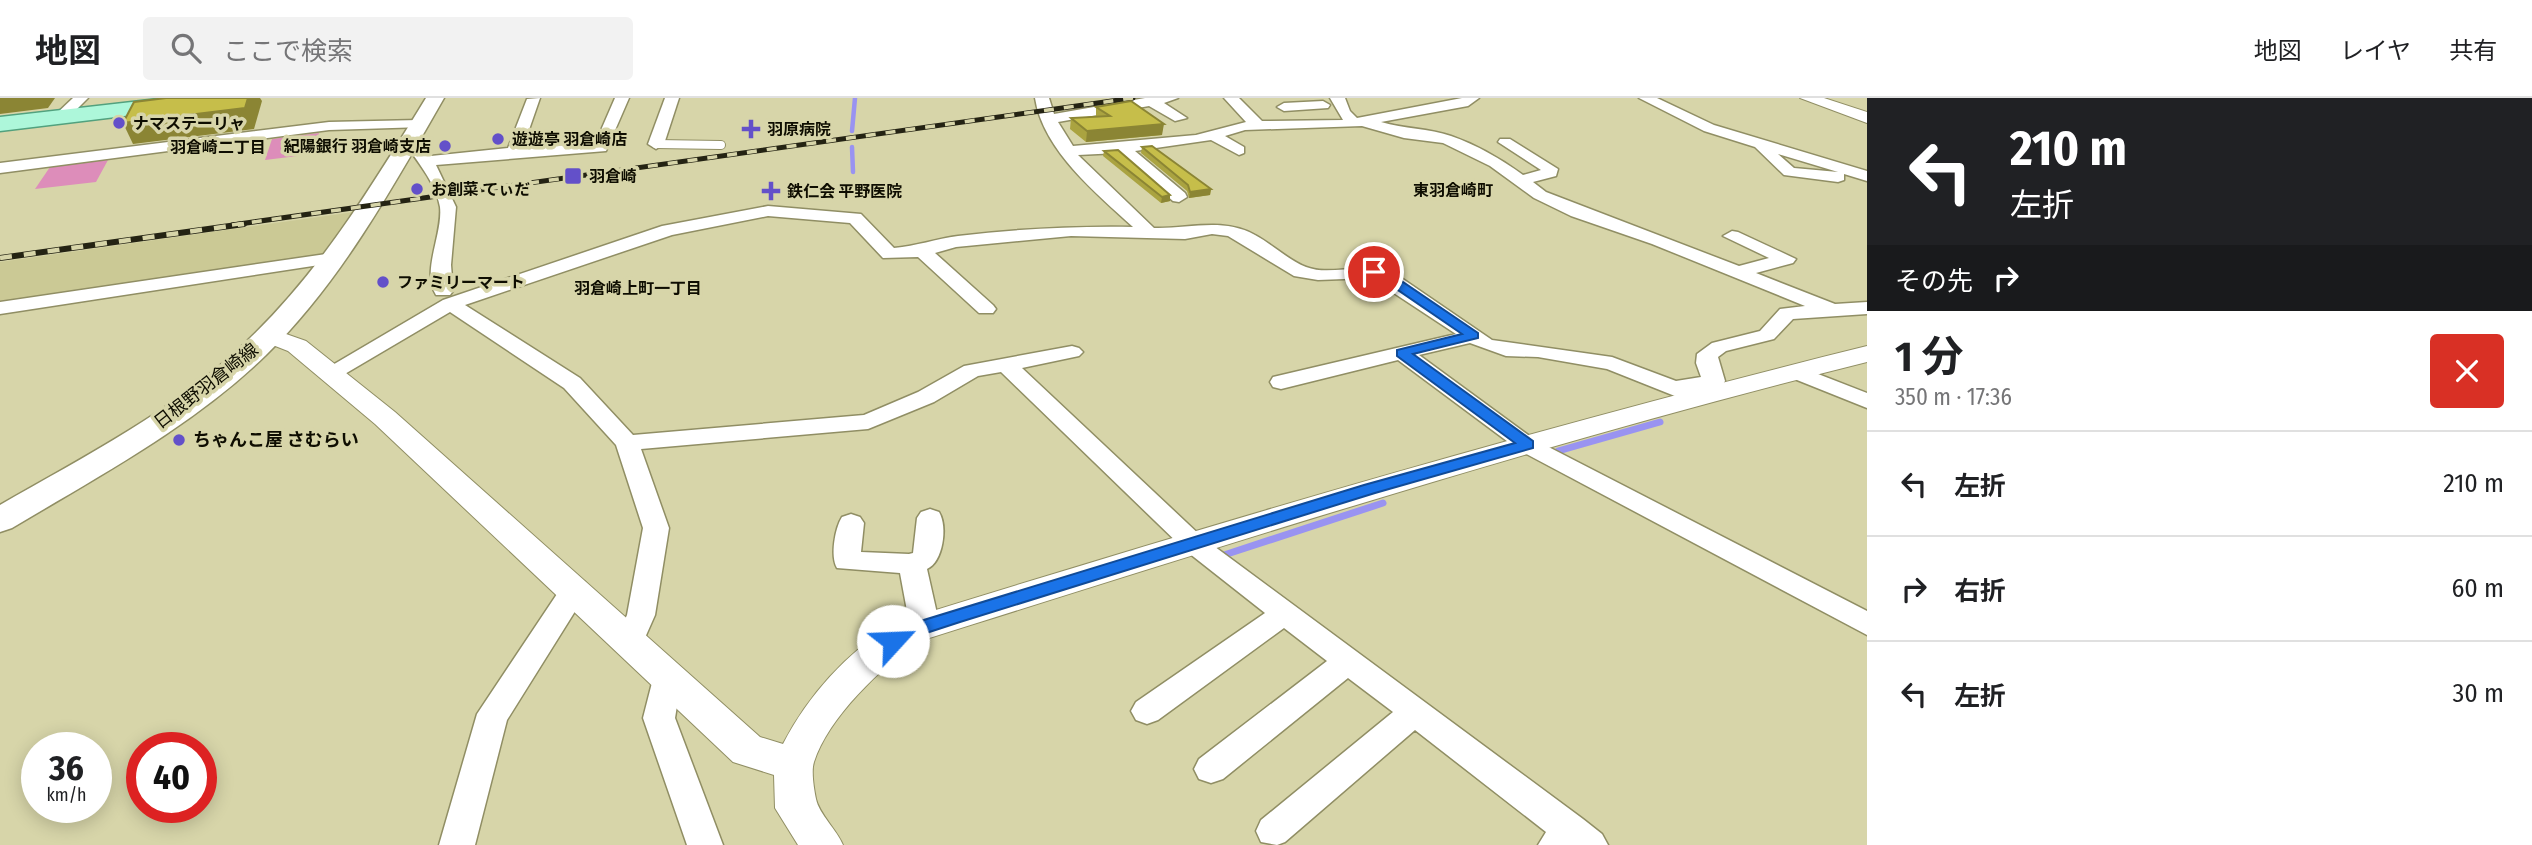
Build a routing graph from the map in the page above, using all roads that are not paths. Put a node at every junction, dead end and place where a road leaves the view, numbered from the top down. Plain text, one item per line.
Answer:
1 (81, 98) edge
2 (223, 98) edge
3 (436, 98) edge
4 (527, 98) edge
5 (541, 98) edge
6 (622, 98) edge
7 (671, 98) edge
8 (1171, 98) edge
9 (1231, 98) edge
10 (1472, 98) edge
11 (1647, 98) edge
12 (1660, 98) edge
13 (1808, 98) edge
14 (534, 99) edge
15 (1047, 101) edge
16 (1150, 101) junction
17 (1330, 102) edge
18 (1301, 106) junction
19 (1284, 107) dead end
20 (60, 118) junction
21 (1180, 118) dead end
22 (1867, 118) edge
23 (135, 119) junction
24 (1052, 119) junction
25 (1358, 122) junction
26 (0, 124) edge
27 (1320, 125) junction
28 (1258, 126) junction
29 (414, 132) junction
30 (1213, 135) junction
31 (1505, 142) dead end
32 (656, 144) joint
33 (721, 145) dead end
34 (1122, 148) junction
35 (1239, 150) dead end
36 (1066, 151) junction
37 (514, 152) junction
38 (118, 153) junction
39 (427, 161) junction
40 (0, 168) edge
41 (1867, 178) edge
42 (1519, 181) junction
43 (1179, 197) dead end
44 (1147, 231) junction
45 (1732, 236) dead end
46 (922, 251) junction
47 (333, 258) junction
48 (1736, 272) junction
49 (447, 298) junction
50 (0, 308) edge
51 (1867, 308) edge
52 (986, 309) dead end
53 (1835, 311) junction
54 (270, 335) junction
55 (1473, 336) junction
56 (1072, 352) dead end
57 (1402, 353) junction
58 (1867, 354) edge
59 (1006, 365) junction
60 (330, 373) junction
61 (1800, 373) junction
62 (1282, 382) dead end
63 (1686, 393) junction
64 (1867, 401) edge
65 (627, 443) junction
66 (1527, 444) junction
67 (930, 519) dead end
68 (0, 520) edge
69 (851, 523) dead end
70 (1194, 544) junction
71 (912, 564) junction
72 (575, 589) junction
73 (1284, 613) junction
74 (1867, 624) edge
75 (925, 626) junction
76 (631, 641) junction
77 (1349, 662) junction
78 (667, 676) junction
79 (1147, 711) dead end
80 (1415, 712) junction
81 (793, 764) junction
82 (1211, 769) dead end
83 (1273, 831) dead end
84 (1572, 840) edge
85 (457, 845) edge
86 (705, 845) edge
87 (822, 845) edge

1 - 20 street
2 - 23 main road
3 - 29 main road, 日根野羽倉崎線
4 - 14 street
5 - 14 street
6 - 37 street
7 - 32 street
8 - 16 street
9 - 28 street
10 - 25 street
11 - 12 street
11 - 41 street
13 - 22 street
14 - 37 street
15 - 24 street
16 - 21 street
16 - 24 street
17 - 18 street
17 - 25 street
18 - 19 street
18 - 27 street
20 - 23 main road
20 - 26 main road
23 - 38 street
24 - 36 street
25 - 27 street
25 - 42 street
27 - 28 street
28 - 30 street
29 - 38 street
29 - 39 street
29 - 47 main road, 日根野羽倉崎線
30 - 34 street
30 - 35 street
31 - 42 street
32 - 33 lane
34 - 36 street
34 - 43 street
36 - 44 street
37 - 39 street
38 - 40 street
39 - 49 street
42 - 48 street
44 - 46 street
44 - 55 street
45 - 48 street
46 - 49 street
46 - 52 street
47 - 50 street
47 - 54 main road, 日根野羽倉崎線
48 - 53 street
49 - 60 street
49 - 65 street
51 - 53 street
53 - 63 street
54 - 60 street
54 - 68 main road, 日根野羽倉崎線
55 - 57 street
55 - 63 street
56 - 59 street
57 - 62 street
57 - 66 street
58 - 61 street
59 - 65 street
59 - 70 street
60 - 72 street
61 - 63 street
61 - 64 street
63 - 66 street
65 - 76 street
66 - 70 street
66 - 74 street
67 - 71 street
69 - 71 street
70 - 73 street
70 - 75 street
71 - 75 street
72 - 76 street
72 - 85 street
73 - 77 street
73 - 79 street
75 - 81 street
76 - 78 street
77 - 80 street
77 - 82 street
78 - 81 street
78 - 86 street
80 - 83 street
80 - 84 street
81 - 87 street

